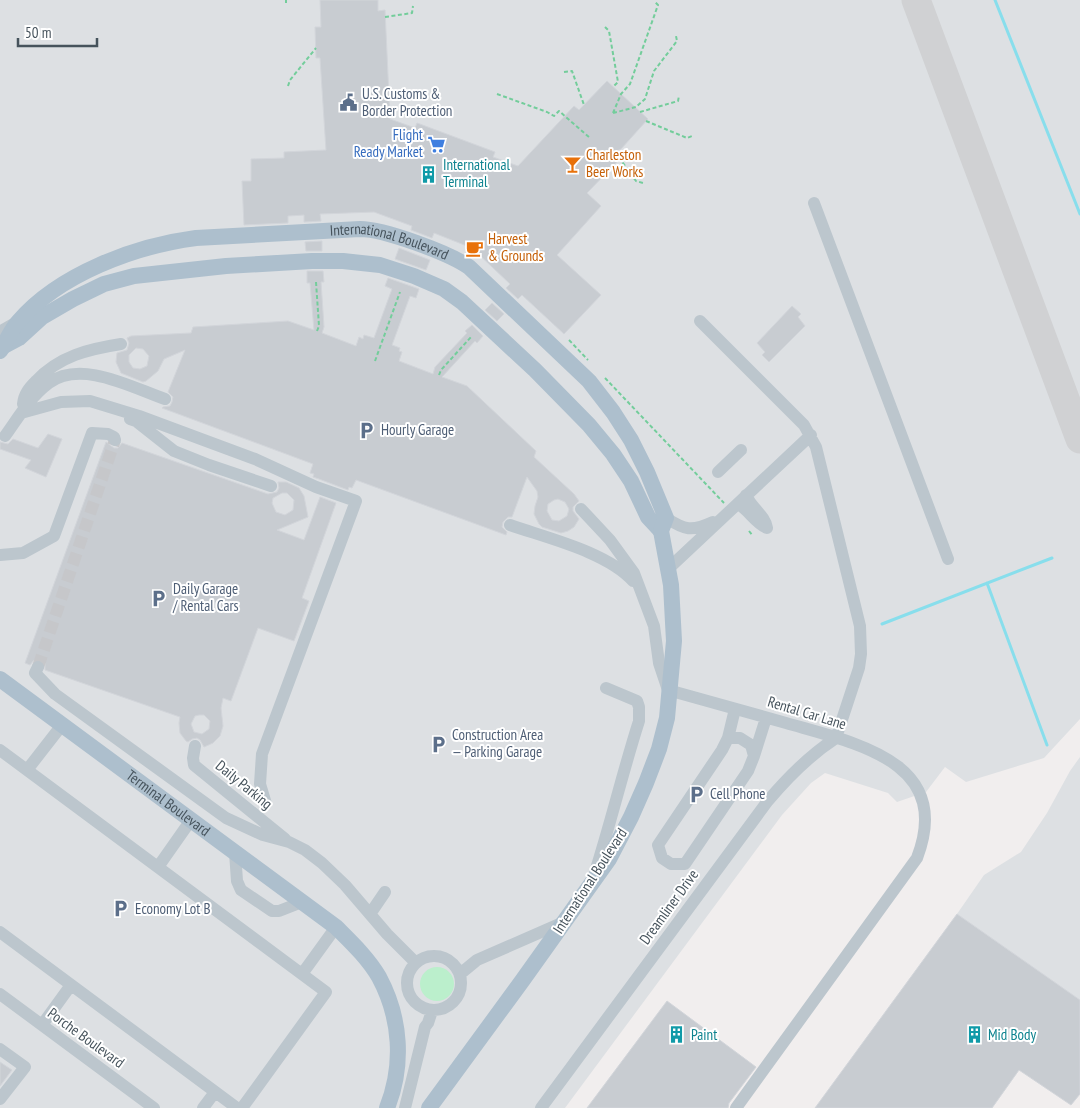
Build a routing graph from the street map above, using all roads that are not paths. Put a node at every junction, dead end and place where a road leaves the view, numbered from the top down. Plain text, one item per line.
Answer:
1 (814, 203) dead end
2 (700, 321) dead end
3 (1, 343) edge
4 (121, 344) dead end
5 (165, 400) dead end
6 (90, 402) junction
7 (21, 413) junction
8 (811, 435) junction
9 (5, 436) dead end
10 (116, 440) dead end
11 (741, 450) dead end
12 (718, 472) dead end
13 (270, 486) dead end
14 (734, 507) junction
15 (581, 509) dead end
16 (510, 525) dead end
17 (663, 525) junction
18 (0, 555) edge
19 (948, 559) dead end
20 (668, 568) junction
21 (638, 587) junction
22 (38, 667) dead end
23 (0, 670) edge
24 (0, 680) edge
25 (606, 688) dead end
26 (668, 690) junction
27 (25, 698) junction
28 (735, 709) junction
29 (766, 718) junction
30 (62, 725) junction
31 (728, 738) junction
32 (836, 738) junction
33 (195, 746) dead end
34 (0, 750) edge
35 (754, 756) junction
36 (27, 770) junction
37 (266, 804) dead end
38 (192, 820) junction
39 (289, 842) junction
40 (235, 852) junction
41 (158, 867) junction
42 (592, 882) junction
43 (384, 892) dead end
44 (302, 902) junction
45 (370, 914) junction
46 (564, 922) junction
47 (336, 927) junction
48 (0, 932) edge
49 (415, 962) junction
50 (302, 974) junction
51 (460, 974) junction
52 (71, 985) junction
53 (0, 994) edge
54 (432, 1011) junction
55 (42, 1025) junction
56 (0, 1049) edge
57 (215, 1092) junction
58 (0, 1099) edge
59 (154, 1108) edge
60 (203, 1108) edge
61 (237, 1108) edge
62 (242, 1108) edge
63 (387, 1108) edge
64 (405, 1108) edge
65 (429, 1108) edge
66 (541, 1108) edge
67 (736, 1108) edge

1 - 19 street
2 - 8 street
3 - 17 main road, International Boulevard
3 - 17 main road, International Boulevard
4 - 7 street
5 - 7 street
6 - 7 street
6 - 13 street
6 - 37 street
7 - 9 street
8 - 14 street
8 - 32 street
10 - 18 street
11 - 12 street
14 - 17 street
14 - 20 street
15 - 21 street
16 - 21 street
17 - 20 main road, International Boulevard
20 - 26 main road, International Boulevard
21 - 26 street
22 - 39 street
23 - 27 street
24 - 27 main road, Terminal Boulevard
25 - 42 street
26 - 28 street, Rental Car Lane
26 - 42 main road, International Boulevard
27 - 30 main road, Terminal Boulevard
28 - 29 street, Rental Car Lane
28 - 31 street
29 - 32 street, Rental Car Lane
29 - 35 street
30 - 36 street
30 - 38 main road, Terminal Boulevard
31 - 35 street
31 - 35 street
32 - 66 street, Dreamliner Drive
32 - 67 street, Rental Car Lane
33 - 39 street, Daily Parking
34 - 36 street
36 - 41 street
38 - 40 main road, Terminal Boulevard
38 - 41 street
39 - 45 street
40 - 44 main road, Terminal Boulevard
40 - 44 street
41 - 50 street
42 - 46 main road, International Boulevard
43 - 45 street
44 - 47 main road, Terminal Boulevard
45 - 49 street
46 - 51 street
46 - 65 main road, International Boulevard
47 - 50 street
47 - 63 main road
48 - 52 street
49 - 51 street
49 - 54 street
50 - 62 street
51 - 54 street
52 - 55 street
52 - 57 street
53 - 55 street, Porche Boulevard
54 - 64 street
55 - 59 street, Porche Boulevard
56 - 58 street
57 - 60 street
57 - 61 street

